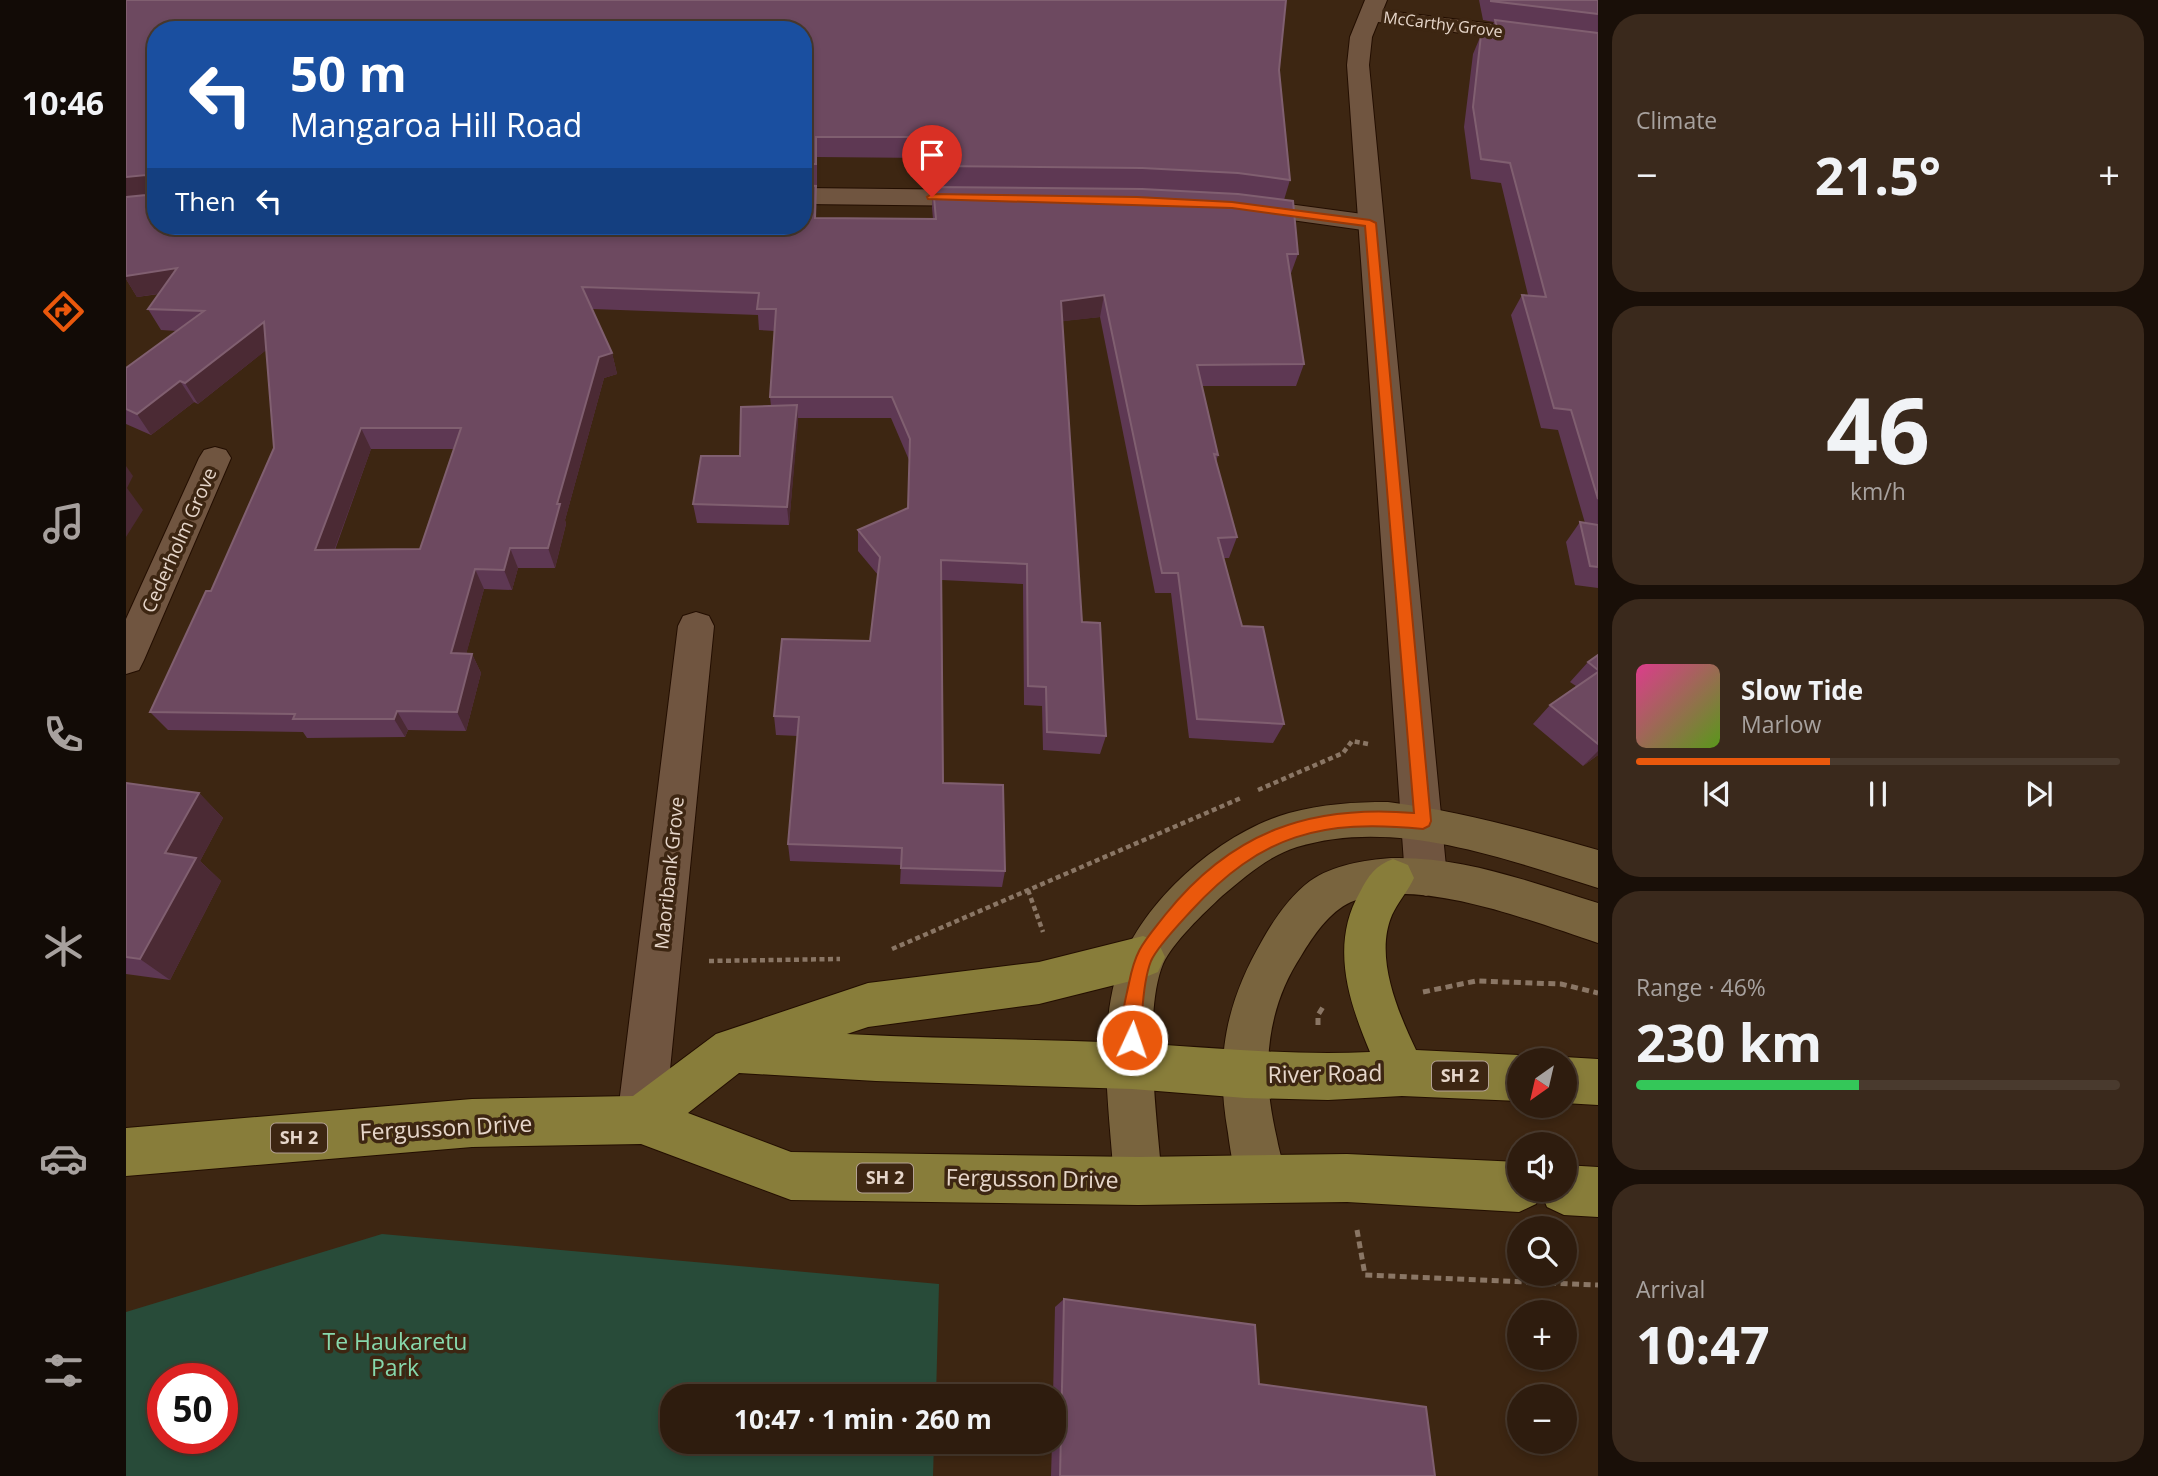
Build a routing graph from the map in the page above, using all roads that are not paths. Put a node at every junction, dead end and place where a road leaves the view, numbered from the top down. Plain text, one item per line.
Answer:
1 (1374, 7) edge
2 (1598, 44) edge
3 (812, 196) edge
4 (1002, 198) edge
5 (1218, 204) edge
6 (1370, 223) junction
7 (215, 458) dead end
8 (696, 626) dead end
9 (126, 660) edge
10 (1423, 821) junction
11 (1598, 869) edge
12 (1409, 878) junction
13 (1598, 923) edge
14 (1143, 957) junction
15 (732, 1050) junction
16 (1132, 1066) junction
17 (1402, 1073) junction
18 (1245, 1075) junction
19 (1507, 1078) edge
20 (1577, 1081) edge
21 (1598, 1082) edge
22 (641, 1120) junction
23 (126, 1152) edge
24 (1260, 1178) junction
25 (1138, 1181) junction
26 (1507, 1186) edge
27 (1577, 1191) edge
28 (1598, 1192) edge

1 - 2 street, McCarthy Grove
1 - 6 street
3 - 4 street
5 - 6 street
6 - 10 street
7 - 9 street, Cederholm Grove
8 - 22 street, Maoribank Grove
10 - 11 main road, Fergusson Drive
10 - 12 street
10 - 14 main road, Fergusson Drive
12 - 13 main road
12 - 17 highway
12 - 18 main road
14 - 15 highway
14 - 16 main road, Fergusson Drive
15 - 16 highway, SH 2
15 - 22 highway
16 - 18 highway, River Road / SH 2
16 - 25 main road, Fergusson Drive
17 - 18 highway, River Road / SH 2
17 - 19 highway, River Road / SH 2
18 - 24 main road
20 - 21 highway
22 - 23 highway, Fergusson Drive / SH 2
22 - 25 highway, Fergusson Drive / SH 2
24 - 25 highway, Fergusson Drive / SH 2
24 - 26 highway, SH 2
27 - 28 highway

